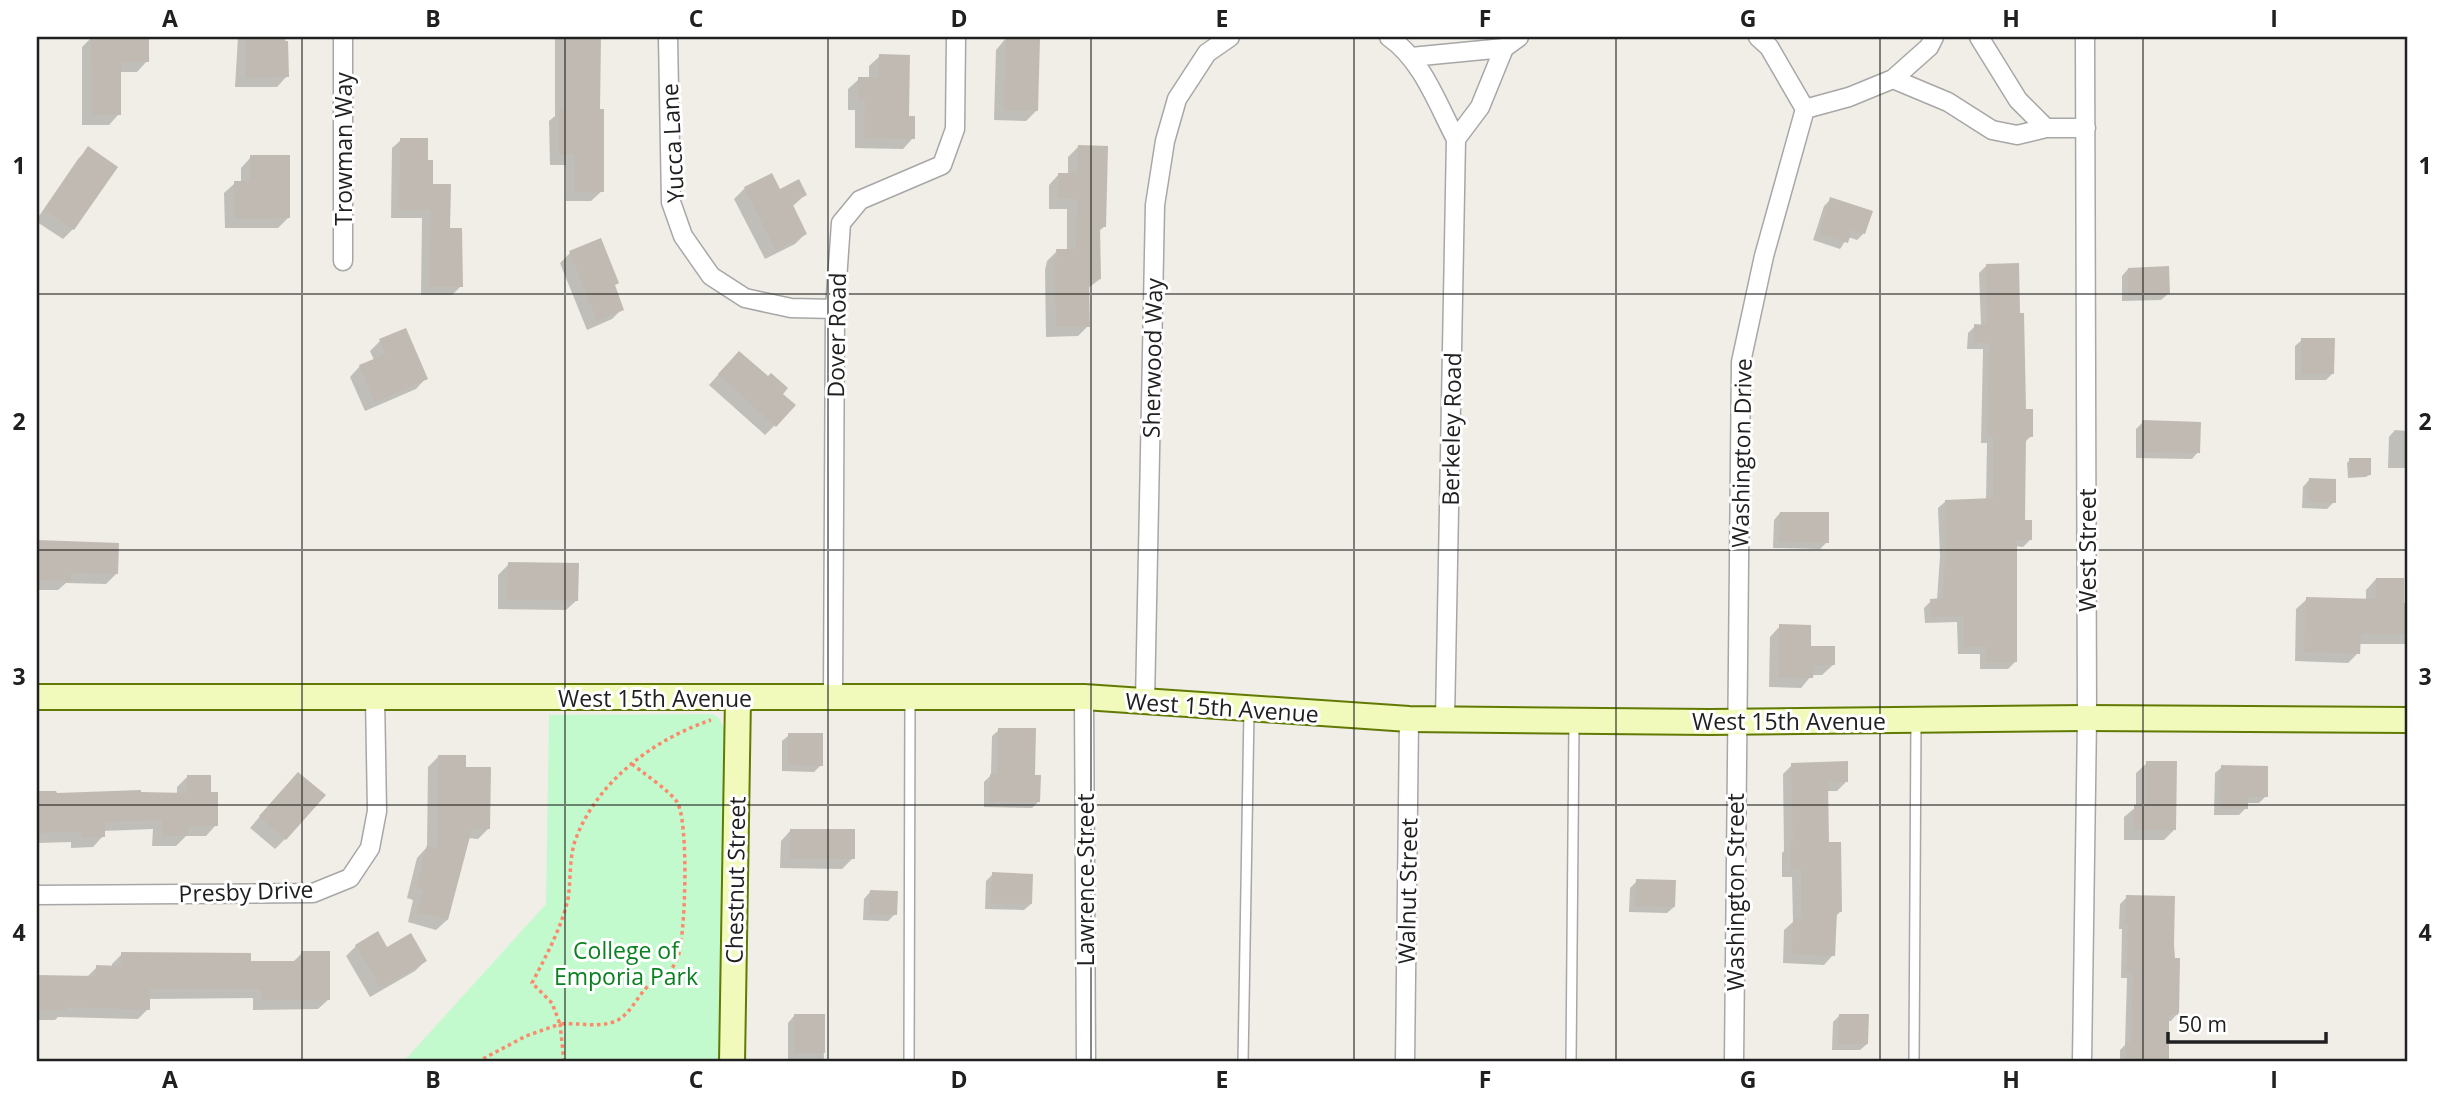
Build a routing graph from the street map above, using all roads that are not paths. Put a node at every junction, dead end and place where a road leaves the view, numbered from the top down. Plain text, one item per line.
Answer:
1 (343, 37) edge
2 (668, 37) edge
3 (956, 37) edge
4 (1230, 37) edge
5 (1388, 37) edge
6 (1519, 37) edge
7 (1758, 37) edge
8 (1934, 37) edge
9 (1979, 37) edge
10 (2085, 37) edge
11 (1504, 48) junction
12 (1411, 57) junction
13 (1893, 79) junction
14 (1805, 109) junction
15 (2046, 128) junction
16 (2086, 128) junction
17 (1456, 139) junction
18 (342, 261) dead end
19 (835, 309) junction
20 (37, 697) edge
21 (375, 697) junction
22 (1084, 697) junction
23 (738, 698) junction
24 (833, 698) junction
25 (910, 698) junction
26 (1145, 702) junction
27 (1249, 710) junction
28 (2087, 718) junction
29 (1409, 719) junction
30 (1445, 720) junction
31 (2407, 720) edge
32 (1574, 721) junction
33 (1916, 721) junction
34 (1736, 722) junction
35 (37, 895) edge
36 (732, 1062) edge
37 (909, 1062) edge
38 (1086, 1062) edge
39 (1243, 1062) edge
40 (1405, 1062) edge
41 (1571, 1062) edge
42 (1734, 1062) edge
43 (1914, 1062) edge
44 (2082, 1062) edge

1 - 18 street, Trowman Way
2 - 19 street, Yucca Lane
3 - 19 street, Dover Road
4 - 26 street, Sherwood Way
5 - 12 street
6 - 11 street
7 - 14 street
8 - 13 street
9 - 15 street
10 - 16 street, West Street
11 - 12 street
11 - 17 street
12 - 17 street
13 - 14 street
13 - 15 street
14 - 34 street, Washington Drive
15 - 16 street
16 - 28 street, West Street
17 - 30 street, Berkeley Road
19 - 24 street, Dover Road
20 - 21 street, West 15th Avenue
21 - 23 street, West 15th Avenue
21 - 35 street, Presby Drive
22 - 25 street, West 15th Avenue
22 - 26 street, West 15th Avenue
22 - 38 street, Lawrence Street
23 - 24 street, West 15th Avenue
23 - 36 street, Chestnut Street
24 - 25 street, West 15th Avenue
25 - 37 lane
26 - 27 street, West 15th Avenue
27 - 29 street, West 15th Avenue
27 - 39 lane
28 - 31 street, West 15th Avenue
28 - 33 street, West 15th Avenue
28 - 44 street, West Street
29 - 30 street, West 15th Avenue
29 - 40 street, Walnut Street
30 - 32 street, West 15th Avenue
32 - 34 street, West 15th Avenue
32 - 41 lane
33 - 34 street, West 15th Avenue
33 - 43 lane
34 - 42 street, Washington Street

